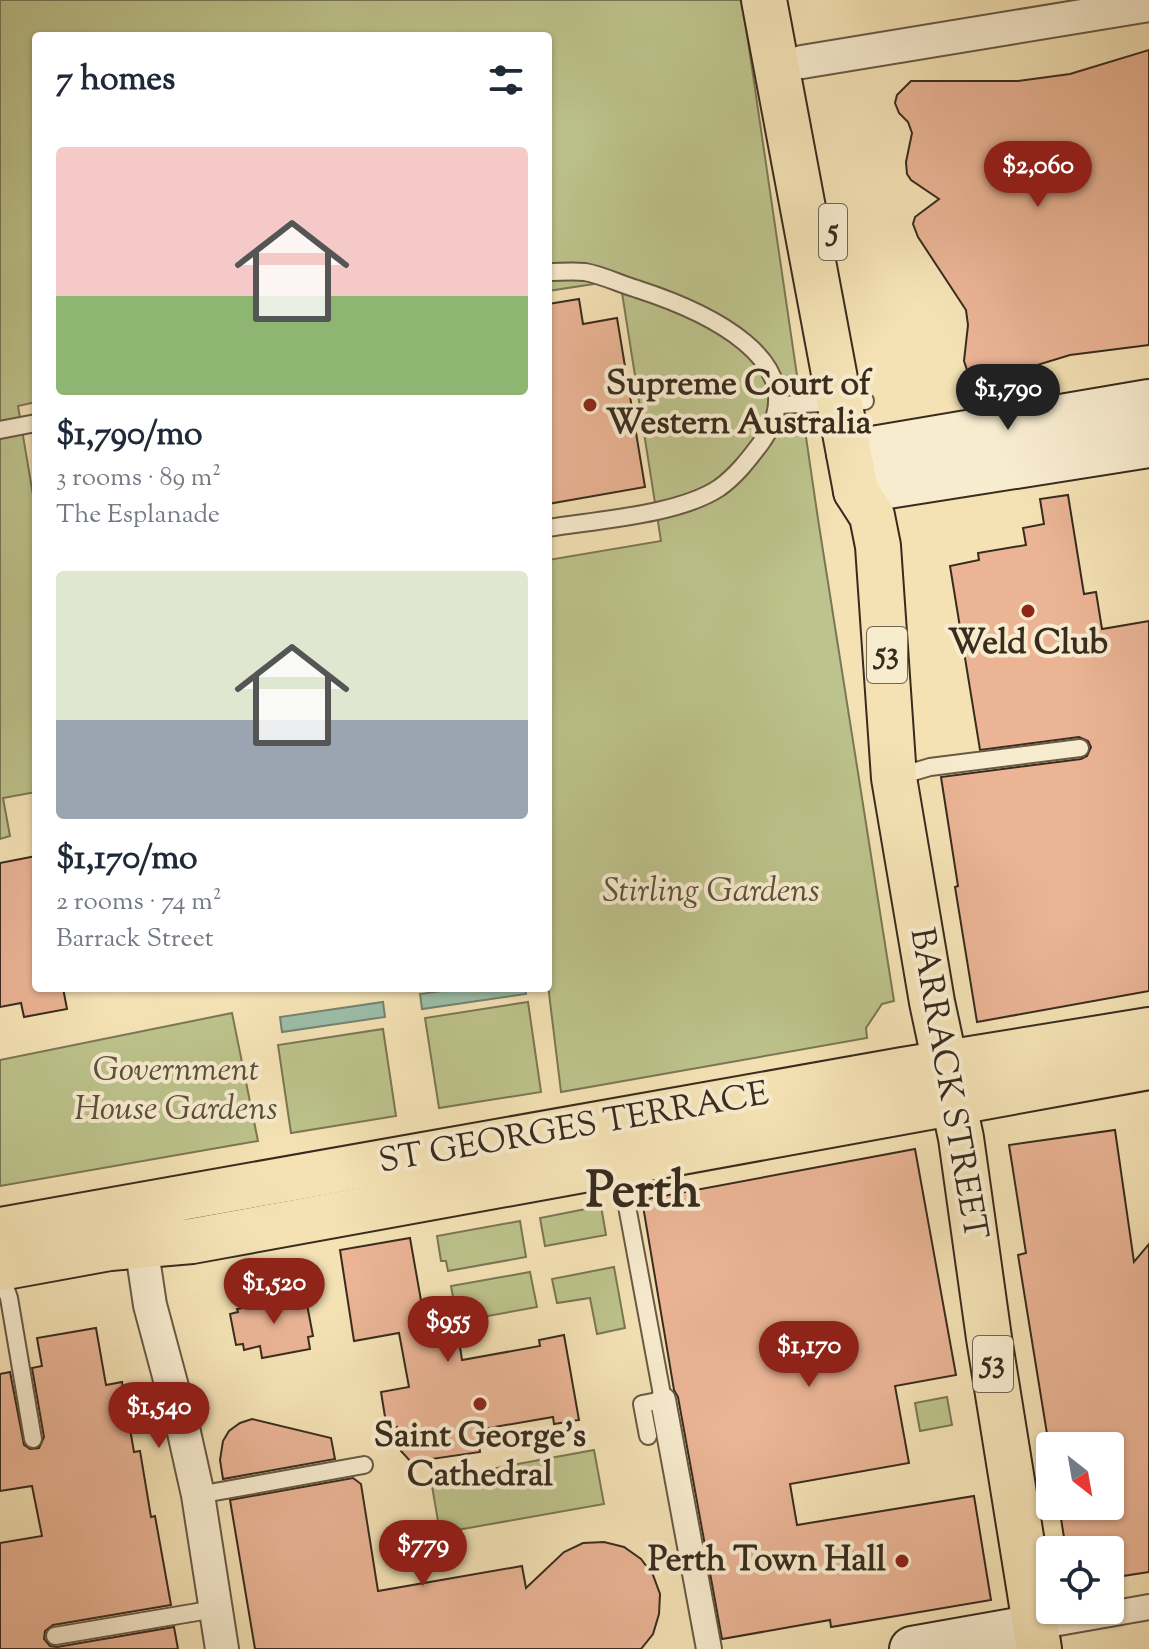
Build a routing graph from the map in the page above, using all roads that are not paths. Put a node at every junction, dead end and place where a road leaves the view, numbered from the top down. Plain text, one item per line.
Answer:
1 (764, 0) edge
2 (791, 0) edge
3 (1149, 5) edge
4 (802, 62) junction
5 (552, 272) edge
6 (852, 402) junction
7 (1149, 402) edge
8 (778, 405) junction
9 (32, 424) edge
10 (0, 430) edge
11 (1149, 445) edge
12 (866, 479) junction
13 (552, 527) edge
14 (1080, 748) dead end
15 (894, 778) junction
16 (1149, 1030) edge
17 (1149, 1067) edge
18 (948, 1083) junction
19 (615, 1143) junction
20 (138, 1226) junction
21 (0, 1230) edge
22 (0, 1269) edge
23 (663, 1400) junction
24 (648, 1436) dead end
25 (33, 1439) dead end
26 (364, 1465) dead end
27 (198, 1495) junction
28 (1149, 1607) edge
29 (215, 1609) junction
30 (55, 1636) dead end
31 (1037, 1638) edge
32 (222, 1649) edge
33 (709, 1649) edge
34 (912, 1649) edge

1 - 6 main road, BARRACK STREET / 5
2 - 4 main road, BARRACK STREET / 5
3 - 4 street
4 - 6 main road, BARRACK STREET / 5
5 - 8 lane
6 - 8 lane
6 - 12 main road, BARRACK STREET / 5
7 - 12 main road
8 - 13 lane
9 - 10 lane
11 - 12 main road
12 - 15 main road, BARRACK STREET / 53
14 - 15 lane
15 - 18 main road, BARRACK STREET / 53
16 - 18 main road, ST GEORGES TERRACE
17 - 18 main road, ST GEORGES TERRACE
18 - 19 main road, ST GEORGES TERRACE
18 - 31 main road, BARRACK STREET / 53
19 - 20 main road, ST GEORGES TERRACE
19 - 23 lane
20 - 21 main road, ST GEORGES TERRACE
20 - 22 main road, ST GEORGES TERRACE
20 - 27 street
22 - 25 lane
23 - 24 lane
23 - 33 street
26 - 27 lane
27 - 29 street
28 - 31 street
29 - 30 lane
29 - 32 street
31 - 34 main road

